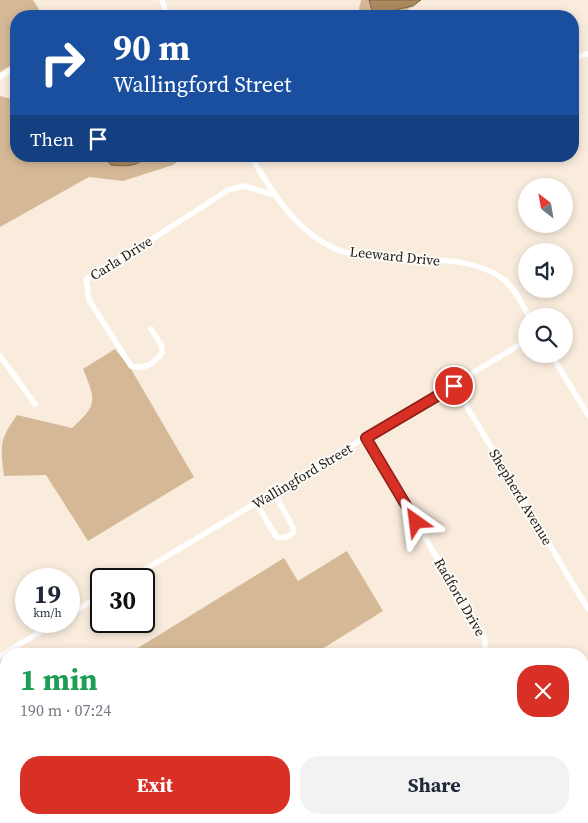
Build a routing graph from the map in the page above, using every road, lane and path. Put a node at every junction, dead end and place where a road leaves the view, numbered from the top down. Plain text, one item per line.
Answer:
1 (255, 162) edge
2 (274, 194) junction
3 (524, 308) edge
4 (151, 329) dead end
5 (518, 346) edge
6 (0, 356) edge
7 (556, 363) edge
8 (454, 386) junction
9 (35, 404) dead end
10 (588, 415) edge
11 (366, 438) junction
12 (274, 493) junction
13 (256, 503) junction
14 (147, 568) edge
15 (588, 609) edge
16 (38, 633) edge
17 (13, 648) edge
18 (485, 648) edge

1 - 2 street, Leeward Drive
2 - 3 street, Leeward Drive
2 - 4 street, Carla Drive
5 - 8 street, Wallingford Street
6 - 9 street
7 - 10 street
8 - 11 street, Wallingford Street
8 - 15 street, Shepherd Avenue
11 - 12 street, Wallingford Street
11 - 18 street, Radford Drive
12 - 13 street, Wallingford Street
12 - 13 street
13 - 14 street, Wallingford Street
16 - 17 street

